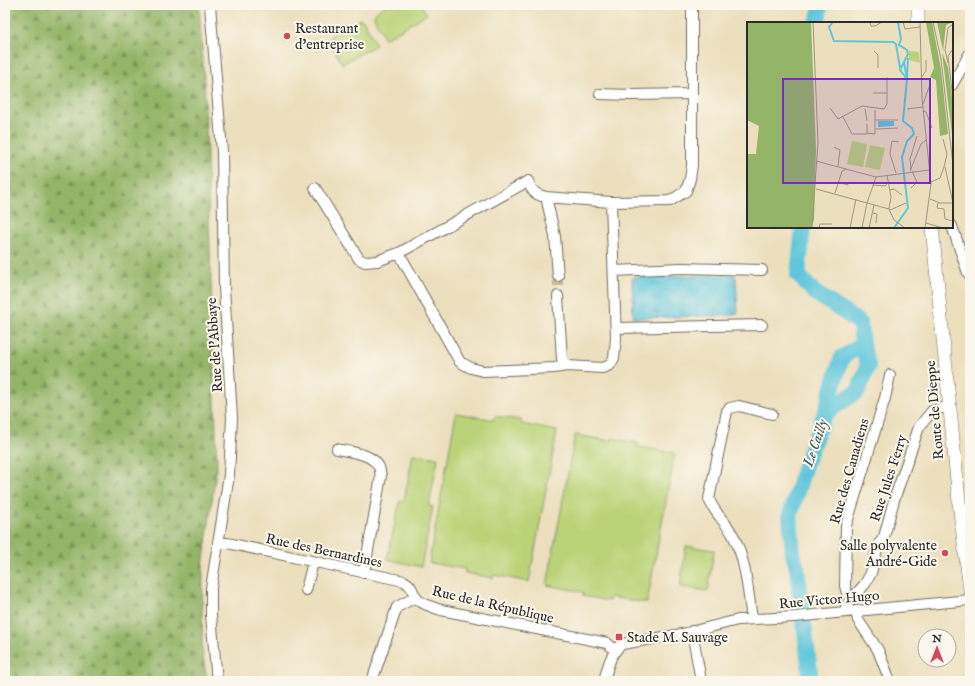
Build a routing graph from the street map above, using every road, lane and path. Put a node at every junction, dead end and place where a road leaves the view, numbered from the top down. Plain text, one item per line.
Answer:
1 (210, 5) edge
2 (692, 5) edge
3 (918, 5) edge
4 (918, 22) edge
5 (970, 53) edge
6 (953, 83) edge
7 (600, 94) dead end
8 (692, 94) junction
9 (315, 188) dead end
10 (546, 197) junction
11 (611, 202) junction
12 (932, 228) edge
13 (953, 228) edge
14 (399, 253) junction
15 (762, 270) dead end
16 (614, 271) junction
17 (970, 275) edge
18 (558, 276) tunnel mouth
19 (558, 296) tunnel mouth
20 (762, 326) dead end
21 (616, 328) junction
22 (567, 366) junction
23 (890, 375) dead end
24 (949, 406) junction
25 (772, 414) dead end
26 (337, 450) dead end
27 (965, 510) edge
28 (218, 541) junction
29 (313, 562) junction
30 (364, 573) junction
31 (306, 590) dead end
32 (970, 590) edge
33 (416, 597) junction
34 (851, 599) junction
35 (970, 600) edge
36 (851, 611) junction
37 (752, 619) junction
38 (692, 631) junction
39 (615, 650) junction
40 (700, 680) edge
41 (217, 681) edge
42 (372, 681) edge
43 (604, 681) edge
44 (890, 681) edge

1 - 28 street, Rue de l'Abbaye
2 - 8 street
3 - 4 main road
5 - 6 street
7 - 8 street
8 - 11 street
9 - 14 street
10 - 11 street
10 - 14 street
10 - 18 street
11 - 16 street
12 - 24 main road, Route de Dieppe
13 - 17 street
14 - 22 street
15 - 16 street
16 - 21 street
19 - 22 street
20 - 21 street
21 - 22 street
23 - 34 street, Rue des Canadiens
24 - 27 main road, Route de Dieppe
24 - 34 street, Rue Jules Ferry
25 - 37 street
26 - 30 street
27 - 32 main road, Route de Dieppe
28 - 29 street, Rue des Bernardines
28 - 41 street, Rue de l'Abbaye
29 - 30 street, Rue des Bernardines
29 - 31 street
30 - 33 street, Rue des Bernardines
33 - 39 street, Rue de la République
33 - 42 street, Rue de la République
34 - 36 street, Rue Jules Ferry
35 - 36 street, Rue Victor Hugo
36 - 37 street, Rue Victor Hugo
36 - 44 street
37 - 38 street, Rue Victor Hugo
38 - 39 street, Rue Victor Hugo
38 - 40 street
39 - 43 street

